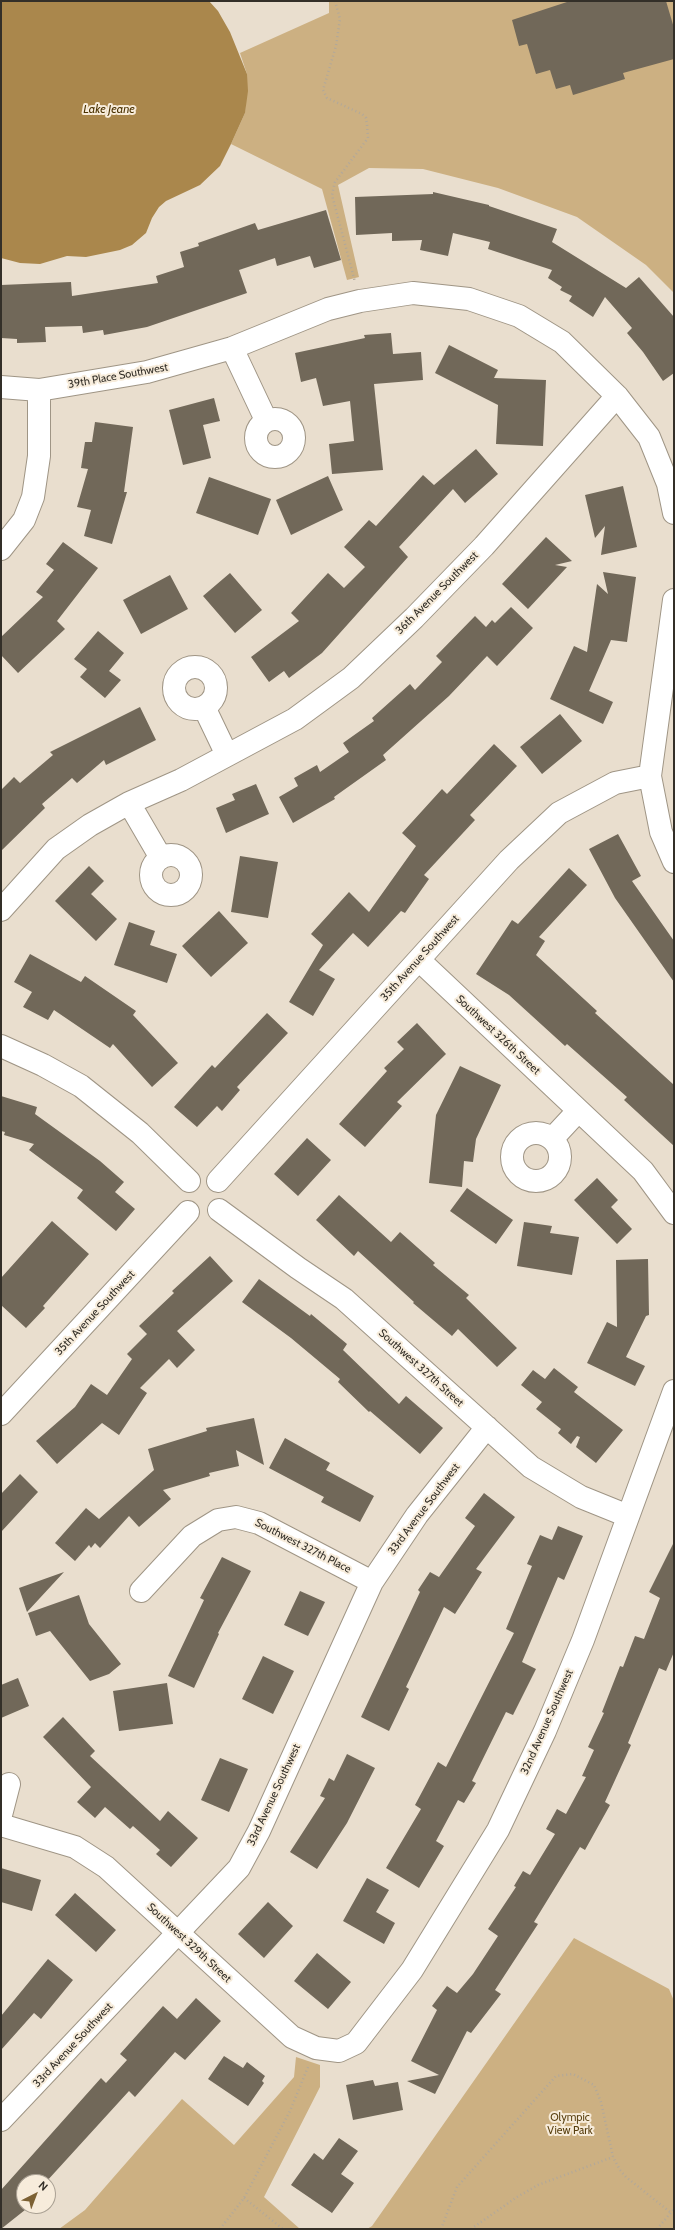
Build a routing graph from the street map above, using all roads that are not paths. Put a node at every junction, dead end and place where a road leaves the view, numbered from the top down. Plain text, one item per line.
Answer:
1 (232, 348) junction
2 (1, 387) edge
3 (39, 390) junction
4 (617, 396) junction
5 (266, 420) dead end
6 (674, 513) edge
7 (1, 549) edge
8 (674, 600) edge
9 (204, 706) dead end
10 (227, 755) junction
11 (650, 776) junction
12 (129, 803) junction
13 (161, 858) dead end
14 (674, 862) edge
15 (1, 910) edge
16 (419, 960) junction
17 (1, 1046) edge
18 (578, 1111) junction
19 (552, 1139) dead end
20 (188, 1181) junction
21 (218, 1181) junction
22 (219, 1210) junction
23 (188, 1212) junction
24 (674, 1212) edge
25 (674, 1391) edge
26 (1, 1414) edge
27 (487, 1427) junction
28 (628, 1516) junction
29 (372, 1582) junction
30 (141, 1591) dead end
31 (9, 1784) dead end
32 (1, 1815) edge
33 (1, 1825) edge
34 (179, 1933) junction
35 (368, 2028) joint
36 (2, 2117) edge

1 - 3 street, 39th Place Southwest
1 - 4 street, 39th Place Southwest
1 - 5 street
2 - 3 street, 39th Place Southwest
3 - 7 street
4 - 6 street, 39th Place Southwest
4 - 10 street, 36th Avenue Southwest
8 - 11 street
9 - 10 street
10 - 12 street, 36th Avenue Southwest
11 - 14 street
11 - 16 street, 35th Avenue Southwest
12 - 13 street
12 - 15 street, 36th Avenue Southwest
16 - 18 street, Southwest 326th Street
16 - 21 street, 35th Avenue Southwest
17 - 20 street
18 - 19 street
18 - 24 street, Southwest 326th Street
20 - 21 street
20 - 23 street
21 - 22 street
22 - 23 street
22 - 27 street, Southwest 327th Street
23 - 26 street, 35th Avenue Southwest
25 - 28 street, 32nd Avenue Southwest
27 - 28 street, Southwest 327th Street
27 - 29 street, 33rd Avenue Southwest
28 - 35 street, 32nd Avenue Southwest
29 - 30 street, Southwest 327th Place
29 - 34 street, 33rd Avenue Southwest
31 - 32 street
33 - 34 street, Southwest 329th Street
34 - 35 street, Southwest 329th Street
34 - 36 street, 33rd Avenue Southwest

